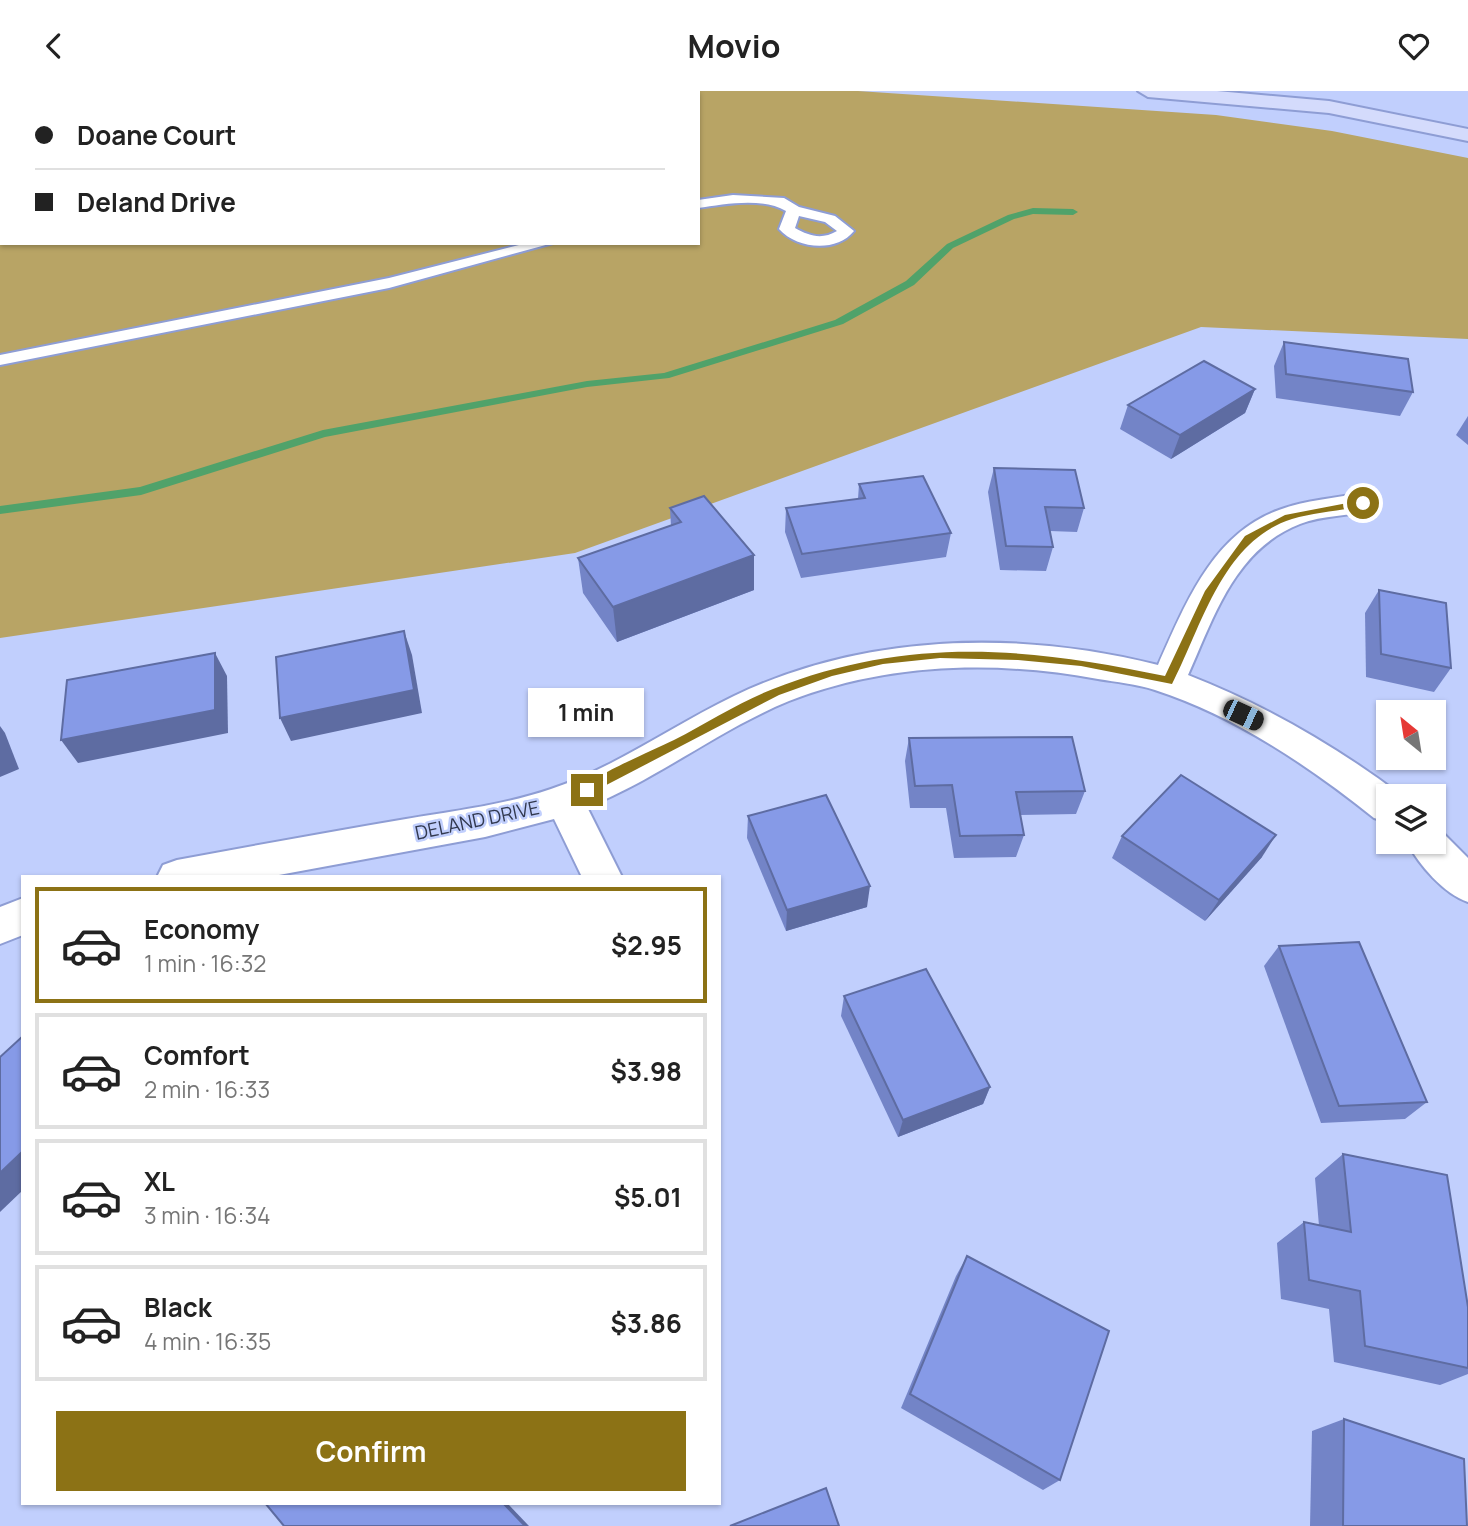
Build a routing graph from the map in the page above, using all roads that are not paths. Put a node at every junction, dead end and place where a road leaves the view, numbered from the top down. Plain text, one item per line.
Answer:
1 (1148, 91) edge
2 (1468, 135) edge
3 (700, 204) edge
4 (794, 210) dead end
5 (538, 245) edge
6 (0, 360) edge
7 (1363, 503) dead end
8 (1168, 681) junction
9 (1376, 798) edge
10 (564, 800) junction
11 (1438, 854) edge
12 (188, 875) edge
13 (601, 875) edge
14 (1468, 885) edge
15 (21, 917) edge
16 (0, 926) edge

1 - 2 street
3 - 4 lane
5 - 6 lane
7 - 8 street
8 - 9 street, DELAND DRIVE
8 - 10 street, DELAND DRIVE
10 - 12 street, DELAND DRIVE
10 - 13 street
11 - 14 street
15 - 16 street

